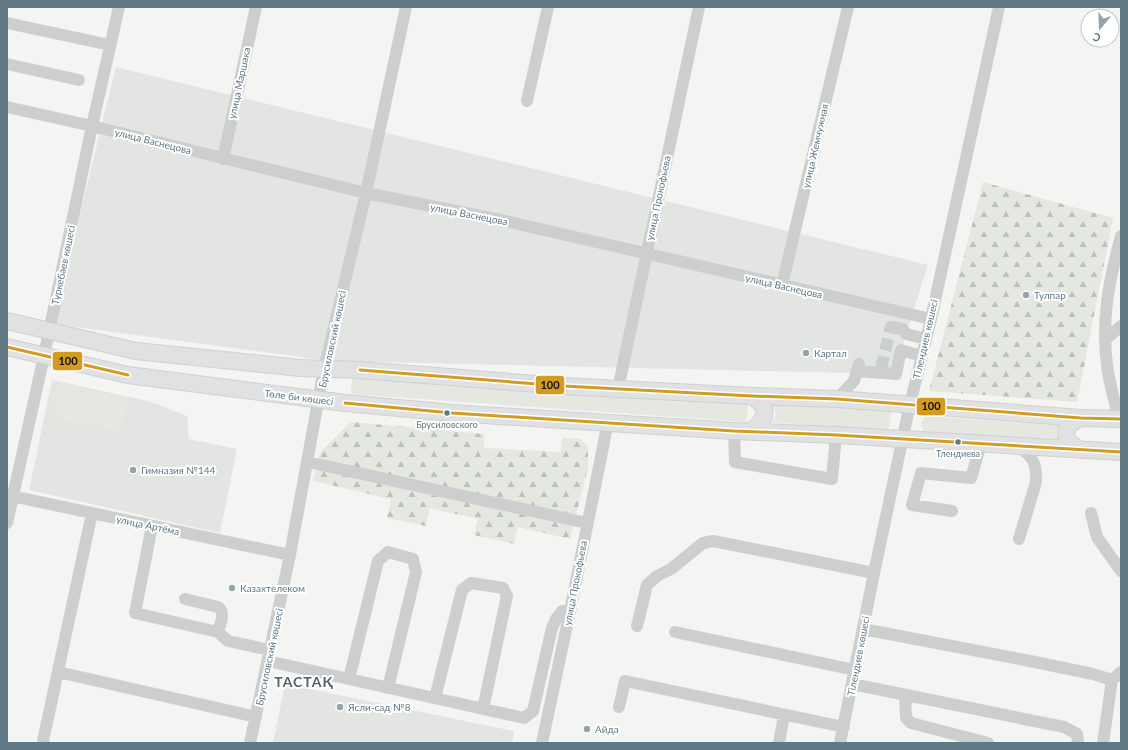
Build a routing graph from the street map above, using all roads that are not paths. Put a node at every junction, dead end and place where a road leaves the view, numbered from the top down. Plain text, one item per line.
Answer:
1 (119, 7) edge
2 (256, 7) edge
3 (406, 7) edge
4 (548, 7) edge
5 (699, 7) edge
6 (848, 7) edge
7 (999, 7) edge
8 (7, 23) edge
9 (110, 45) junction
10 (7, 64) edge
11 (79, 80) dead end
12 (527, 102) dead end
13 (7, 107) edge
14 (92, 126) junction
15 (223, 159) junction
16 (366, 193) junction
17 (1121, 236) edge
18 (646, 253) junction
19 (782, 285) junction
20 (931, 319) junction
21 (7, 321) edge
22 (1121, 326) edge
23 (891, 327) dead end
24 (49, 331) junction
25 (926, 339) junction
26 (1105, 340) junction
27 (7, 347) edge
28 (44, 356) junction
29 (921, 356) junction
30 (882, 368) dead end
31 (324, 369) junction
32 (856, 371) junction
33 (1115, 380) edge
34 (618, 389) junction
35 (752, 396) junction
36 (319, 399) junction
37 (837, 399) junction
38 (910, 404) junction
39 (1081, 418) junction
40 (1120, 419) edge
41 (608, 422) junction
42 (734, 431) junction
43 (750, 431) junction
44 (836, 435) junction
45 (903, 439) junction
46 (981, 444) junction
47 (1020, 447) junction
48 (1080, 450) junction
49 (1121, 452) edge
50 (308, 462) junction
51 (10, 495) edge
52 (952, 510) dead end
53 (92, 513) junction
54 (1091, 513) dead end
55 (7, 523) edge
56 (587, 523) junction
57 (152, 526) junction
58 (1019, 539) dead end
59 (290, 555) junction
60 (1121, 571) edge
61 (874, 573) junction
62 (185, 599) dead end
63 (570, 611) junction
64 (637, 626) dead end
65 (863, 629) junction
66 (218, 632) junction
67 (675, 632) dead end
68 (269, 656) junction
69 (855, 670) junction
70 (58, 672) junction
71 (1117, 676) edge
72 (349, 679) junction
73 (852, 684) junction
74 (388, 688) junction
75 (905, 695) junction
76 (435, 698) junction
77 (619, 707) dead end
78 (483, 709) junction
79 (784, 715) junction
80 (256, 717) junction
81 (844, 727) junction
82 (44, 743) edge
83 (250, 743) edge
84 (542, 743) edge
85 (779, 743) edge
86 (840, 743) edge
87 (988, 743) edge
88 (1078, 743) edge
89 (1103, 743) edge

1 - 9 street, Түркебаев көшесі
2 - 15 street, улица Маршака
3 - 16 street, Брусиловский көшесі
4 - 12 street
5 - 18 street, улица Прокофьева
6 - 19 street, улица Жемчужная
7 - 20 street, Тілендиев көшесі
8 - 9 street
9 - 14 street, Түркебаев көшесі
10 - 11 street
13 - 14 street, улица Васнецова
14 - 15 street, улица Васнецова
14 - 24 street, Түркебаев көшесі
15 - 16 street, улица Васнецова
16 - 18 street, улица Васнецова
16 - 31 street, Брусиловский көшесі
17 - 26 street
18 - 19 street, улица Васнецова
18 - 34 street, улица Прокофьева
19 - 20 street, улица Васнецова
20 - 25 street, Тілендиев көшесі
21 - 24 main road
22 - 26 street
23 - 25 street
24 - 28 street, Түркебаев көшесі
24 - 31 main road
25 - 29 street, Тілендиев көшесі
26 - 33 street
27 - 28 main road, Төле би көшесі
28 - 36 main road, Төле би көшесі
28 - 51 street, Түркебаев көшесі
29 - 32 street
29 - 38 street, Тілендиев көшесі
30 - 32 street
31 - 34 main road
31 - 36 street, Брусиловский көшесі
32 - 37 street
33 - 40 street
34 - 35 main road
35 - 37 main road
35 - 43 main road
36 - 41 main road, Төле би көшесі
36 - 50 street, Брусиловский көшесі
37 - 38 main road
38 - 39 main road
38 - 45 street, Тілендиев көшесі
39 - 40 main road
39 - 48 main road
41 - 42 main road, Төле би көшесі
41 - 56 street, улица Прокофьева
42 - 43 main road, Төле би көшесі
42 - 44 street
43 - 44 main road, Төле би көшесі
44 - 45 main road, Төле би көшесі
45 - 46 main road, Төле би көшесі
45 - 61 street, Тілендиев көшесі
46 - 47 main road, Төле би көшесі
46 - 52 street
47 - 48 main road, Төле би көшесі
47 - 58 street
48 - 49 main road, Төле би көшесі
50 - 56 street
50 - 59 street, Брусиловский көшесі
51 - 53 street, улица Артёма
51 - 55 street, Түркебаев көшесі
53 - 57 street, улица Артёма
53 - 70 street
54 - 60 street
56 - 63 street, улица Прокофьева
57 - 59 street, улица Артёма
57 - 66 street
59 - 68 street, Брусиловский көшесі
61 - 64 street
61 - 65 street, Тілендиев көшесі
62 - 66 street
63 - 78 street
63 - 84 street, улица Прокофьева
65 - 69 street, Тілендиев көшесі
65 - 71 street
66 - 68 street
67 - 69 street
68 - 72 street
68 - 80 street, Брусиловский көшесі
69 - 73 street, Тілендиев көшесі
70 - 80 street
70 - 82 street
71 - 89 street
72 - 74 street
72 - 74 street
73 - 75 street
73 - 81 street, Тілендиев көшесі
74 - 76 street
75 - 87 street
75 - 88 street
76 - 78 street
76 - 78 street
77 - 79 street
79 - 81 street
79 - 85 street
80 - 83 street, Брусиловский көшесі
81 - 86 street, Тілендиев көшесі

